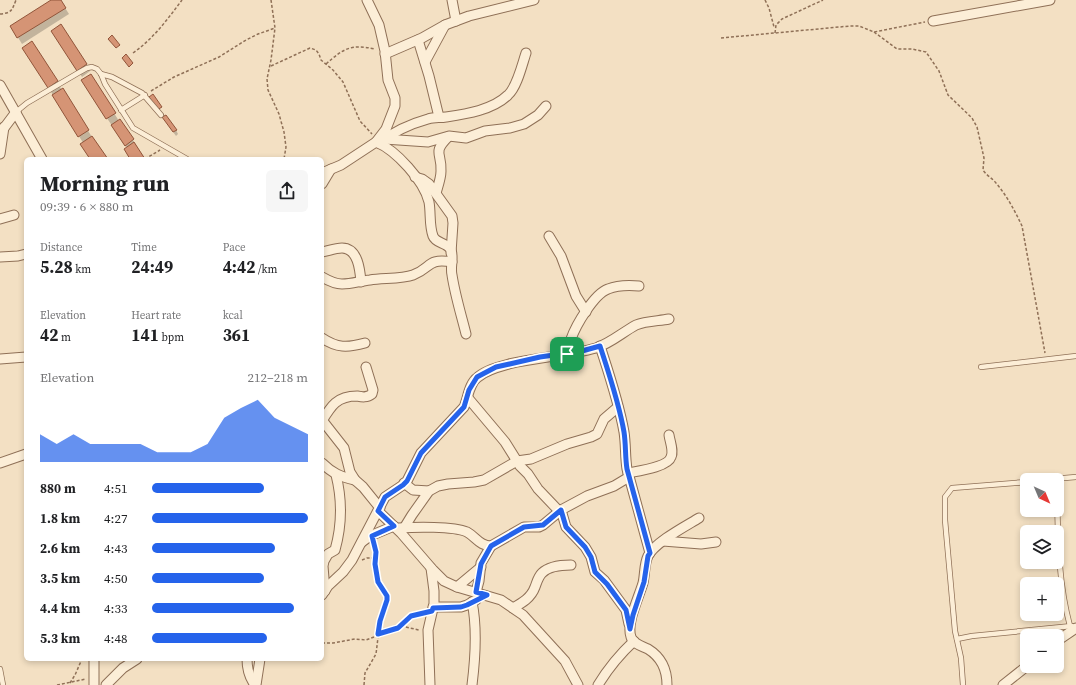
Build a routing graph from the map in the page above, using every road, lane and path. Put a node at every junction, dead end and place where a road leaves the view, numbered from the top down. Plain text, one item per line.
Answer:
1 (16, 0) edge
2 (182, 0) edge
3 (271, 0) edge
4 (367, 0) edge
5 (452, 0) edge
6 (534, 0) edge
7 (765, 0) edge
8 (823, 0) edge
9 (1050, 0) edge
10 (0, 14) edge
11 (456, 21) junction
12 (933, 21) joint
13 (445, 26) junction
14 (275, 28) junction
15 (874, 32) junction
16 (775, 33) junction
17 (721, 38) dead end
18 (418, 40) junction
19 (133, 53) dead end
20 (385, 53) junction
21 (526, 53) dead end
22 (425, 62) junction
23 (326, 64) junction
24 (270, 66) junction
25 (101, 74) junction
26 (0, 85) edge
27 (145, 95) junction
28 (546, 106) dead end
29 (121, 110) junction
30 (16, 112) junction
31 (161, 115) dead end
32 (439, 117) junction
33 (2, 130) edge
34 (449, 136) junction
35 (379, 141) junction
36 (165, 147) junction
37 (0, 154) edge
38 (41, 157) edge
39 (148, 157) edge
40 (183, 157) edge
41 (284, 157) edge
42 (331, 169) junction
43 (324, 172) edge
44 (415, 177) junction
45 (324, 181) edge
46 (436, 193) junction
47 (14, 215) dead end
48 (0, 219) edge
49 (549, 236) dead end
50 (324, 252) edge
51 (24, 254) edge
52 (0, 257) edge
53 (452, 258) junction
54 (324, 279) edge
55 (362, 282) junction
56 (639, 286) dead end
57 (586, 312) junction
58 (669, 319) dead end
59 (466, 334) dead end
60 (324, 339) edge
61 (365, 343) dead end
62 (600, 346) junction
63 (567, 354) junction
64 (1076, 356) edge
65 (24, 357) edge
66 (0, 359) edge
67 (1046, 360) junction
68 (366, 367) dead end
69 (981, 367) dead end
70 (468, 398) junction
71 (618, 407) junction
72 (324, 420) edge
73 (324, 423) edge
74 (669, 435) dead end
75 (24, 455) edge
76 (517, 461) junction
77 (0, 463) edge
78 (324, 465) edge
79 (336, 474) junction
80 (629, 475) junction
81 (1076, 477) edge
82 (1064, 478) edge
83 (355, 480) junction
84 (1020, 483) edge
85 (404, 484) junction
86 (429, 491) junction
87 (379, 509) junction
88 (560, 511) junction
89 (1058, 517) edge
90 (699, 518) dead end
91 (398, 528) junction
92 (372, 536) junction
93 (662, 541) junction
94 (716, 542) dead end
95 (361, 543) junction
96 (491, 546) junction
97 (650, 553) junction
98 (324, 564) edge
99 (571, 564) dead end
100 (481, 567) junction
101 (431, 568) junction
102 (457, 587) junction
103 (476, 592) junction
104 (324, 593) edge
105 (487, 595) junction
106 (618, 599) junction
107 (472, 602) junction
108 (636, 604) junction
109 (513, 608) junction
110 (432, 609) junction
111 (401, 626) junction
112 (1074, 627) edge
113 (630, 629) junction
114 (428, 630) junction
115 (378, 634) junction
116 (1064, 635) edge
117 (957, 639) junction
118 (634, 641) junction
119 (324, 643) edge
120 (81, 661) edge
121 (94, 661) edge
122 (134, 661) edge
123 (247, 661) edge
124 (261, 661) edge
125 (0, 669) edge
126 (1020, 672) edge
127 (94, 681) edge
128 (70, 683) junction
129 (3, 685) edge
130 (57, 685) edge
131 (106, 685) edge
132 (256, 685) edge
133 (364, 685) edge
134 (430, 685) edge
135 (472, 685) edge
136 (578, 685) edge
137 (598, 685) edge
138 (666, 685) edge
139 (963, 685) edge
140 (1003, 685) edge

1 - 10 path
2 - 19 path
3 - 14 path
4 - 20 street
5 - 11 street
6 - 11 street
7 - 16 path
8 - 16 path
9 - 12 street
11 - 13 street
12 - 15 path
13 - 18 street
13 - 22 street
14 - 24 path
14 - 27 path
15 - 16 path
15 - 67 path
16 - 17 path
18 - 20 street
18 - 22 street
20 - 23 path
20 - 35 street
21 - 32 street
22 - 32 street
23 - 24 path
23 - 35 path
24 - 41 path
25 - 27 lane
25 - 29 lane
25 - 30 lane
26 - 30 street
27 - 29 lane
27 - 31 lane
28 - 34 street
29 - 36 lane
30 - 33 street
30 - 38 street
32 - 35 street
33 - 37 street
34 - 35 street
34 - 46 street
35 - 42 street
35 - 44 street
36 - 39 path
36 - 40 lane
42 - 43 street
42 - 45 street
44 - 46 street
44 - 53 street
46 - 53 street
47 - 48 street
49 - 57 street
50 - 55 street
51 - 52 street
53 - 55 street
53 - 59 street
54 - 55 street
56 - 57 street
57 - 63 street
58 - 62 street
60 - 61 street
62 - 63 street
62 - 71 street
63 - 70 street
64 - 67 lane
65 - 66 street
67 - 69 lane
68 - 72 street
70 - 76 street
70 - 85 street
71 - 76 street
71 - 80 street
73 - 83 street
74 - 80 street
75 - 77 street
76 - 86 street
76 - 88 street
78 - 79 street
79 - 83 street
79 - 98 street
80 - 88 street
80 - 97 street
81 - 82 lane
83 - 87 street
84 - 117 lane
85 - 86 street
85 - 87 street
86 - 91 street
87 - 91 street
87 - 95 street
88 - 96 street
88 - 106 street
89 - 112 lane
90 - 93 street
91 - 92 street
91 - 96 street
91 - 101 street
92 - 95 street
92 - 115 path
93 - 94 street
93 - 97 street
95 - 104 street
96 - 100 street
97 - 108 street
99 - 109 street
100 - 102 street
100 - 103 street
101 - 102 street
101 - 110 street
102 - 103 street
103 - 105 street
105 - 107 street
105 - 109 street
106 - 108 street
106 - 113 street
107 - 110 street
107 - 135 street
108 - 113 street
109 - 136 street
110 - 111 path
110 - 114 street
111 - 114 path
111 - 115 path
112 - 116 street
112 - 117 lane
113 - 118 street
114 - 134 street
115 - 119 path
115 - 133 path
117 - 139 lane
118 - 137 street
118 - 138 street
120 - 128 path
121 - 127 street
122 - 131 street
123 - 132 street
124 - 132 street
125 - 129 lane
126 - 140 street
127 - 128 path
128 - 130 path

